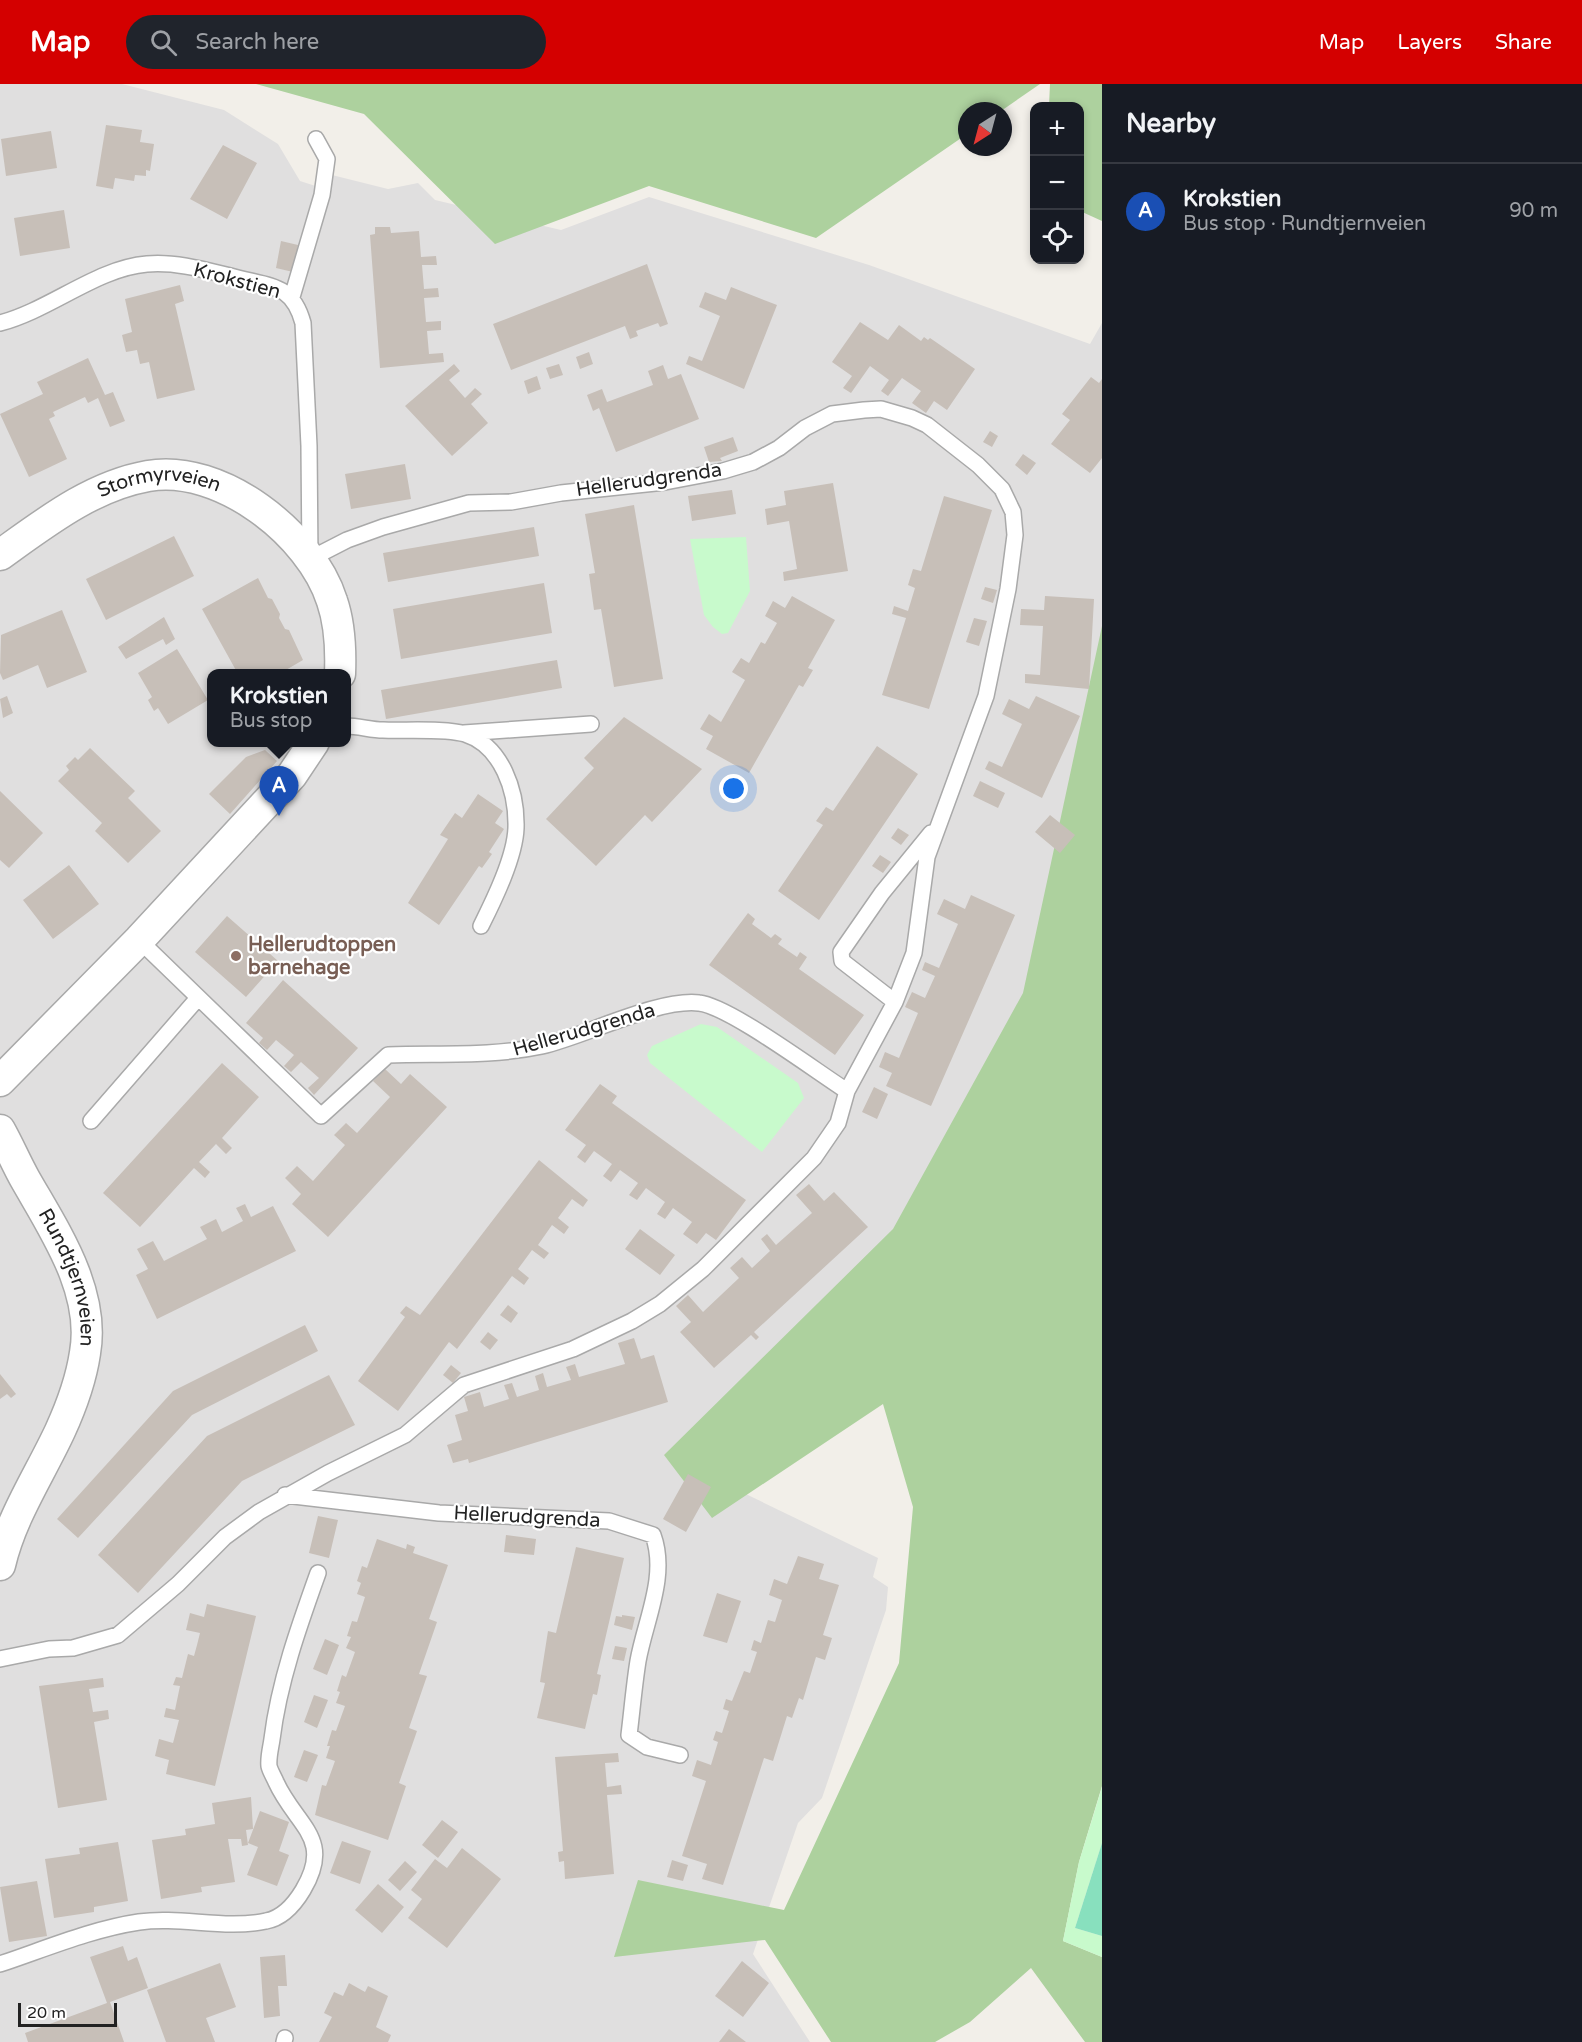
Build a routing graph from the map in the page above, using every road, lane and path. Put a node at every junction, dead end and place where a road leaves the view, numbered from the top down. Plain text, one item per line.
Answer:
1 (316, 139) dead end
2 (292, 297) junction
3 (0, 323) edge
4 (0, 555) edge
5 (310, 559) junction
6 (340, 669) edge
7 (591, 724) dead end
8 (351, 727) edge
9 (464, 733) junction
10 (311, 747) edge
11 (937, 827) junction
12 (481, 926) dead end
13 (139, 940) junction
14 (198, 998) junction
15 (896, 1002) junction
16 (0, 1081) edge
17 (847, 1091) junction
18 (91, 1120) dead end
19 (0, 1130) edge
20 (285, 1495) junction
21 (0, 1565) edge
22 (318, 1573) dead end
23 (0, 1659) edge
24 (680, 1755) dead end
25 (0, 1964) edge

1 - 2 lane
2 - 3 lane, Krokstien
2 - 5 lane, Krokstien
4 - 5 street, Stormyrveien
5 - 6 street
5 - 11 lane, Hellerudgrenda
7 - 9 lane
8 - 9 lane
9 - 12 lane
10 - 13 street
11 - 15 lane, Hellerudgrenda
11 - 15 lane, Hellerudgrenda
13 - 14 lane, Hellerudgrenda
13 - 16 street
14 - 17 lane, Hellerudgrenda
14 - 18 lane
15 - 17 lane, Hellerudgrenda
17 - 20 lane, Hellerudgrenda
19 - 21 street, Rundtjernveien
20 - 23 lane, Hellerudgrenda
20 - 24 lane, Hellerudgrenda
22 - 25 lane

